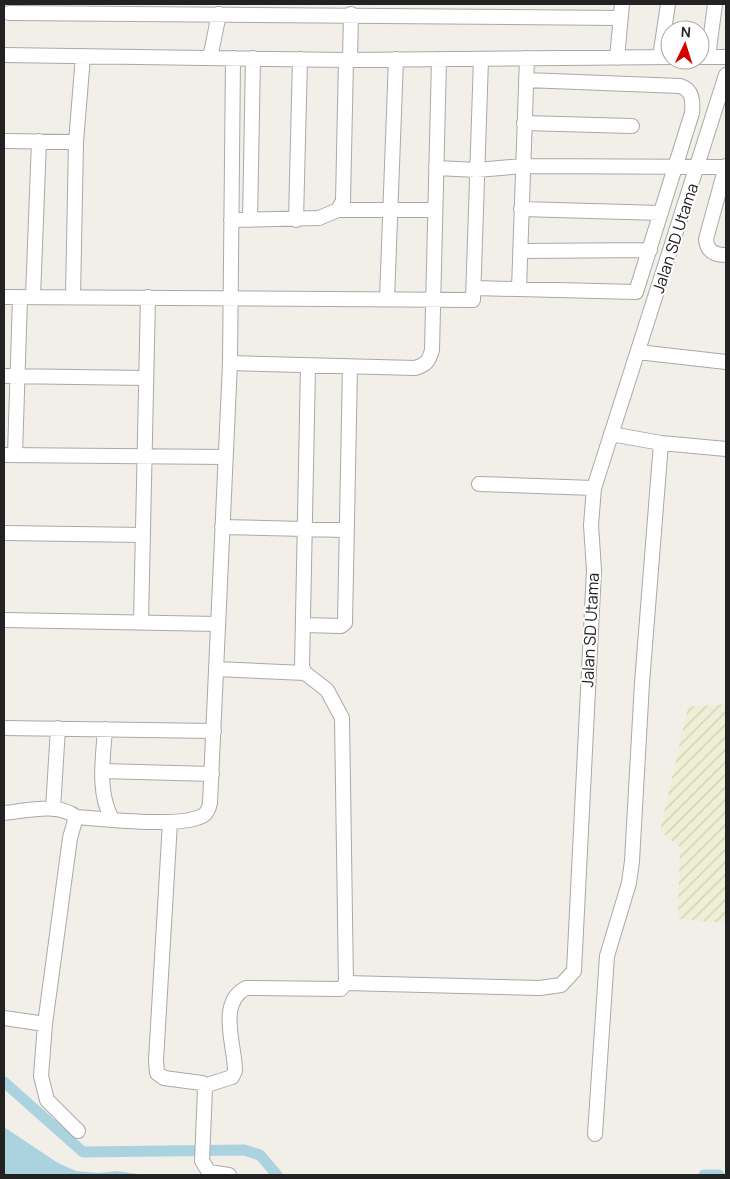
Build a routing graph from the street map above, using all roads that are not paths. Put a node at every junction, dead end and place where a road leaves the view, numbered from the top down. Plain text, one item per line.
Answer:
1 (622, 4) edge
2 (668, 4) edge
3 (715, 4) edge
4 (453, 9) edge
5 (225, 10) edge
6 (8, 14) edge
7 (351, 14) junction
8 (620, 18) junction
9 (667, 20) edge
10 (710, 28) edge
11 (4, 55) edge
12 (83, 56) junction
13 (660, 57) edge
14 (710, 57) edge
15 (726, 57) edge
16 (210, 58) junction
17 (233, 58) junction
18 (253, 58) junction
19 (527, 58) junction
20 (617, 58) junction
21 (300, 59) junction
22 (439, 59) junction
23 (481, 59) junction
24 (348, 60) junction
25 (396, 60) junction
26 (726, 75) edge
27 (526, 80) junction
28 (524, 123) junction
29 (632, 126) dead end
30 (4, 141) edge
31 (39, 141) junction
32 (76, 142) junction
33 (523, 166) junction
34 (675, 166) junction
35 (698, 166) junction
36 (726, 167) edge
37 (436, 168) junction
38 (477, 170) junction
39 (521, 209) junction
40 (338, 210) junction
41 (391, 210) junction
42 (434, 210) junction
43 (661, 212) junction
44 (231, 220) junction
45 (250, 220) junction
46 (296, 220) junction
47 (650, 250) junction
48 (520, 251) junction
49 (726, 255) edge
50 (519, 289) junction
51 (473, 294) junction
52 (4, 297) edge
53 (27, 297) junction
54 (72, 297) junction
55 (148, 297) junction
56 (231, 297) junction
57 (387, 299) junction
58 (431, 300) junction
59 (638, 352) junction
60 (726, 362) edge
61 (230, 364) junction
62 (308, 366) junction
63 (350, 368) junction
64 (10, 376) edge
65 (146, 378) junction
66 (611, 434) junction
67 (661, 443) junction
68 (726, 449) edge
69 (10, 455) edge
70 (144, 457) junction
71 (226, 457) junction
72 (479, 484) dead end
73 (594, 488) junction
74 (222, 527) junction
75 (305, 528) junction
76 (345, 530) junction
77 (4, 533) edge
78 (143, 535) junction
79 (4, 620) edge
80 (141, 622) junction
81 (218, 624) junction
82 (303, 625) junction
83 (216, 669) junction
84 (305, 673) junction
85 (4, 728) edge
86 (58, 728) junction
87 (105, 729) junction
88 (214, 731) junction
89 (102, 770) junction
90 (212, 774) junction
91 (53, 809) junction
92 (4, 813) edge
93 (76, 817) junction
94 (112, 820) junction
95 (170, 822) junction
96 (346, 983) junction
97 (4, 1018) edge
98 (45, 1024) junction
99 (204, 1086) junction
100 (78, 1131) dead end
101 (595, 1134) dead end
102 (229, 1175) edge

1 - 8 street
2 - 9 street
3 - 10 street
4 - 7 street
4 - 8 street
5 - 6 street
5 - 7 street
5 - 16 street
7 - 24 street
8 - 20 street
11 - 12 street
12 - 16 street
12 - 32 street
13 - 20 street
14 - 15 street
16 - 17 street
17 - 18 street
17 - 44 street
18 - 21 street
18 - 45 street
19 - 20 street
19 - 23 street
19 - 27 street
21 - 24 street
21 - 46 street
22 - 23 street
22 - 25 street
22 - 37 street
23 - 38 street
24 - 25 street
24 - 40 street
25 - 41 street
26 - 35 street, Jalan SD Utama
27 - 28 street
27 - 34 street
28 - 29 street
28 - 33 street
30 - 31 street
31 - 32 street
31 - 53 street
32 - 54 street
33 - 34 street
33 - 38 street
33 - 39 street
34 - 35 street
34 - 43 street
35 - 36 street
35 - 59 street, Jalan SD Utama
36 - 49 street
37 - 38 street
37 - 42 street
38 - 51 street
39 - 43 street
39 - 48 street
40 - 41 street
40 - 46 street
41 - 42 street
41 - 57 street
42 - 58 street
43 - 47 street
44 - 45 street
44 - 56 street
45 - 46 street
47 - 48 street
47 - 50 street
48 - 50 street
50 - 51 street
51 - 58 street
52 - 53 street
53 - 54 street
53 - 64 street
54 - 55 street
55 - 56 street
55 - 65 street
56 - 57 street
56 - 61 street
57 - 58 street
58 - 63 street
59 - 60 street
59 - 66 street, Jalan SD Utama
61 - 62 street
61 - 71 street
62 - 63 street
62 - 75 street
63 - 76 street
64 - 65 street
64 - 69 street
65 - 70 street
66 - 67 street
66 - 73 street, Jalan SD Utama
67 - 68 street
67 - 101 street
69 - 70 street
70 - 71 street
70 - 78 street
71 - 74 street
72 - 73 street
73 - 96 street, Jalan SD Utama
74 - 75 street
74 - 81 street
75 - 76 street
75 - 82 street
76 - 82 street
77 - 78 street
78 - 80 street
79 - 80 street
80 - 81 street
81 - 83 street
82 - 84 street
83 - 84 street
83 - 88 street
84 - 96 street
85 - 86 street
86 - 87 street
86 - 91 street
87 - 88 street
87 - 89 street
88 - 90 street
89 - 90 street
89 - 94 street
90 - 95 street
91 - 92 street
91 - 93 street
93 - 94 street
93 - 98 street
94 - 95 street
95 - 99 street
96 - 99 street, Jalan SD Utama
97 - 98 street
98 - 100 street
99 - 102 street

